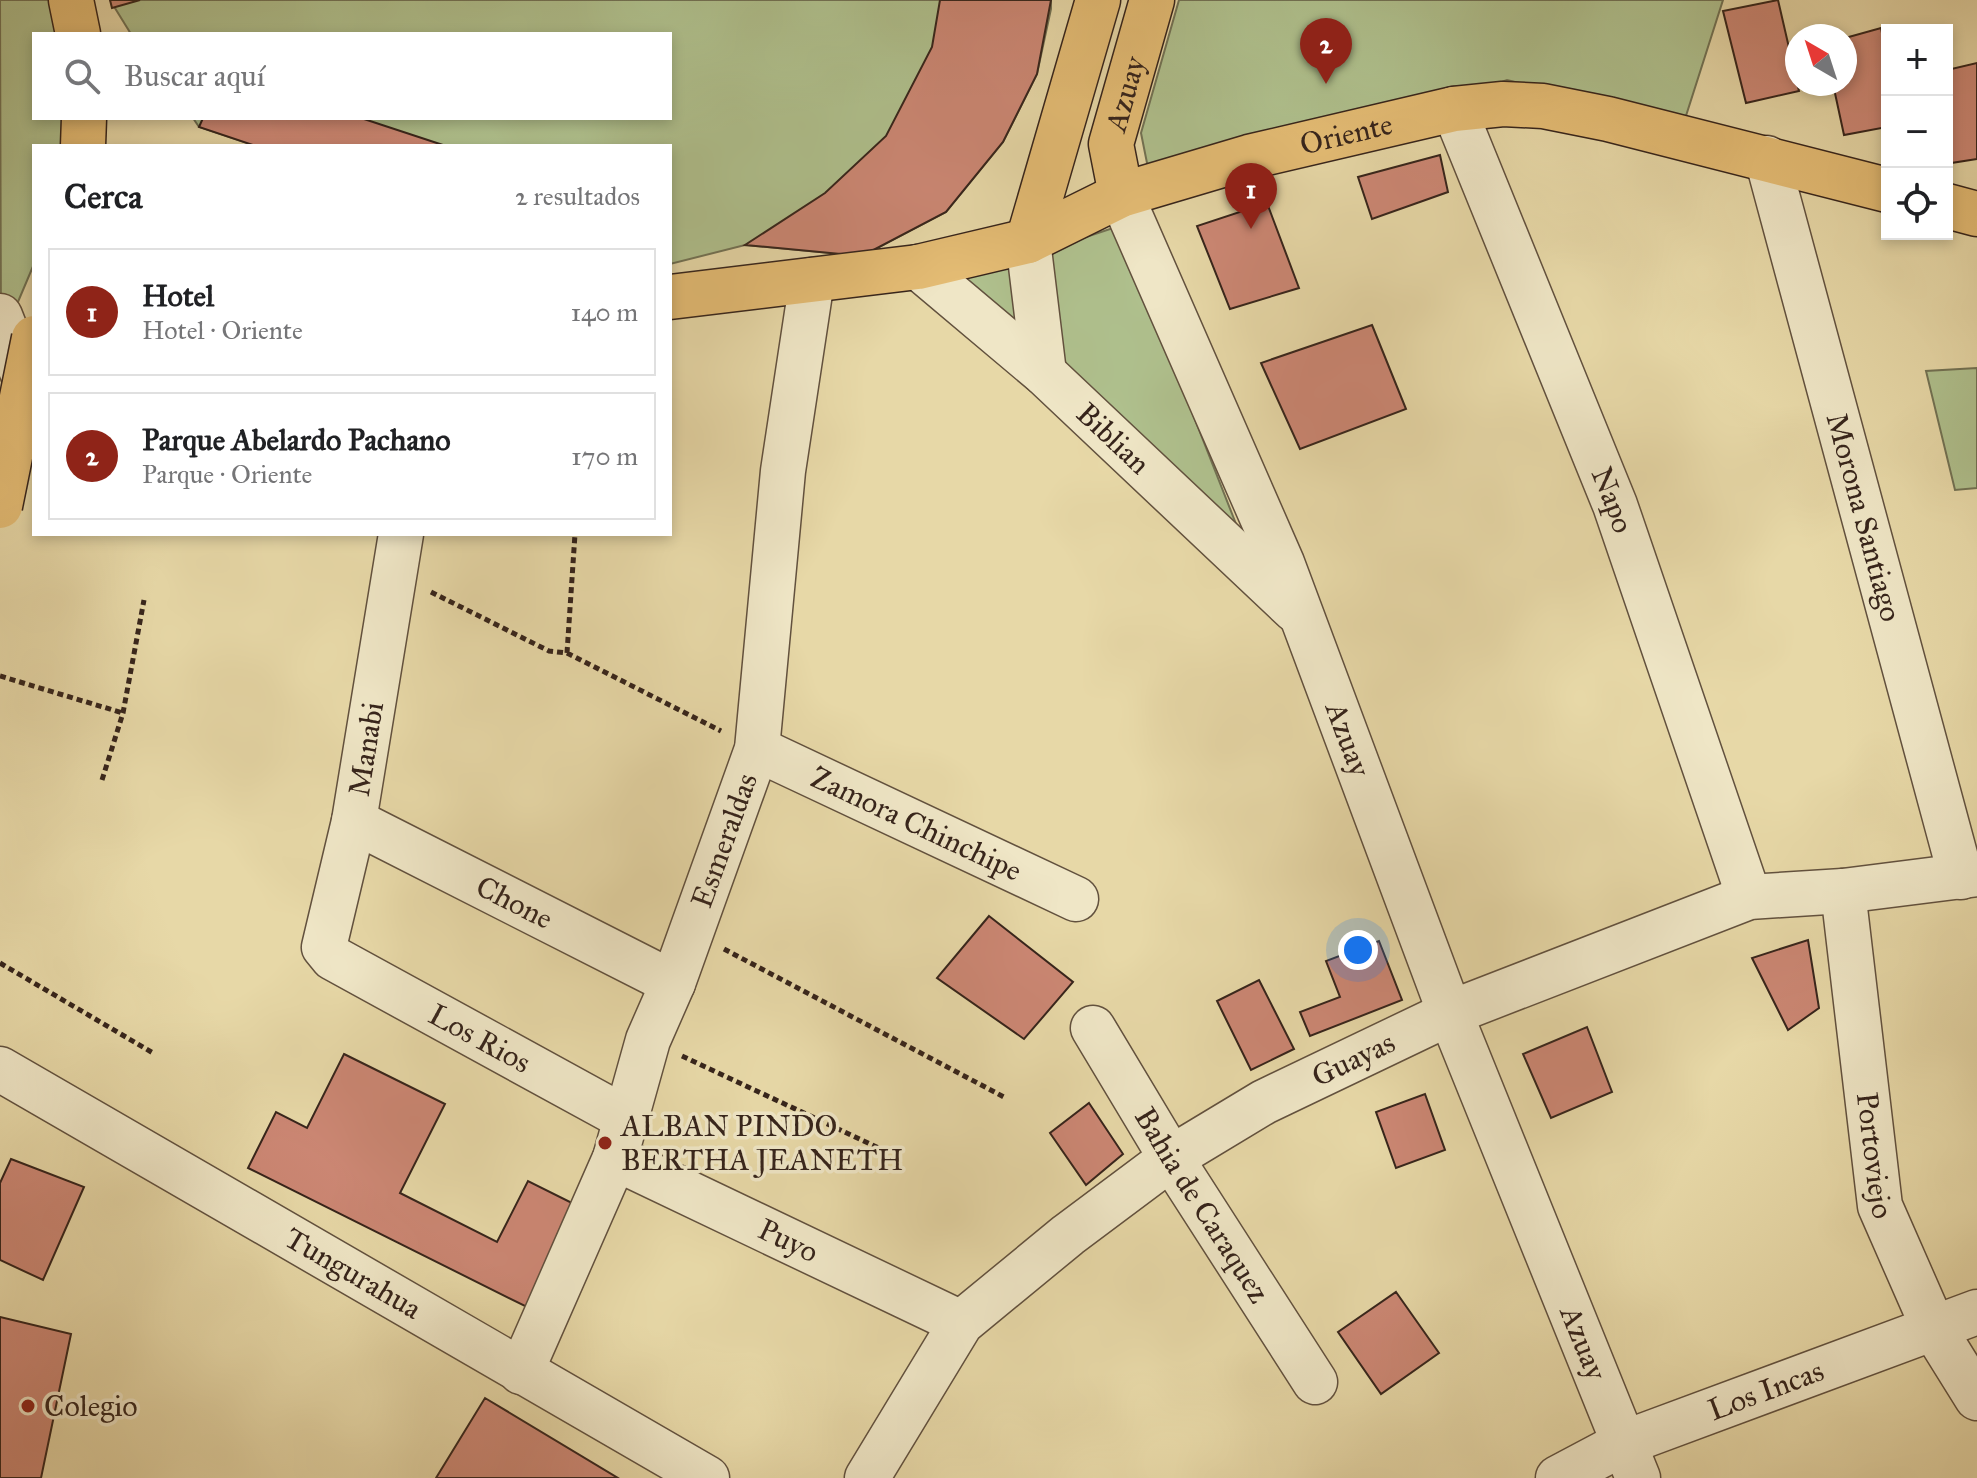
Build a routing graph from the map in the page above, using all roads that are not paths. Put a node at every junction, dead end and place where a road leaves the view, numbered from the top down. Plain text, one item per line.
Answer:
1 (71, 0) edge
2 (1098, 0) edge
3 (1152, 0) edge
4 (78, 32) edge
5 (1454, 109) junction
6 (84, 120) edge
7 (83, 144) edge
8 (1767, 158) junction
9 (1881, 188) edge
10 (1121, 195) junction
11 (1953, 208) edge
12 (1977, 214) edge
13 (1028, 241) junction
14 (918, 267) junction
15 (812, 280) junction
16 (672, 297) edge
17 (0, 316) edge
18 (32, 348) edge
19 (1044, 373) junction
20 (22, 398) edge
21 (0, 506) edge
22 (398, 554) edge
23 (1302, 616) junction
24 (757, 749) junction
25 (354, 821) junction
26 (1969, 876) edge
27 (1843, 891) junction
28 (1749, 897) junction
29 (1076, 899) dead end
30 (333, 958) joint
31 (673, 983) junction
32 (1450, 1013) junction
33 (1093, 1028) dead end
34 (0, 1069) edge
35 (621, 1138) junction
36 (1171, 1158) junction
37 (1977, 1312) edge
38 (961, 1323) junction
39 (1934, 1329) junction
40 (521, 1372) junction
41 (1315, 1382) dead end
42 (1977, 1398) edge
43 (1631, 1461) edge
44 (707, 1478) edge
45 (867, 1478) edge
46 (1558, 1478) edge

1 - 4 main road
2 - 13 main road, Azuay
3 - 10 main road, Azuay
5 - 8 main road, Oriente
5 - 10 main road, Oriente
5 - 28 street, Napo
6 - 7 main road
8 - 9 main road, Oriente
8 - 26 street, Morona Santiago
10 - 13 main road, Oriente
10 - 23 street, Azuay
11 - 12 main road
13 - 14 main road, Oriente
13 - 19 street, Azuay
14 - 15 main road, Oriente
14 - 19 street, Biblian
15 - 16 main road, Oriente
15 - 24 street, Esmeraldas
17 - 20 street
18 - 21 main road, bridge
19 - 23 street, Biblian
22 - 25 street, Manabi
23 - 32 street, Azuay
24 - 29 street, Zamora Chinchipe
24 - 31 street, Esmeraldas
25 - 30 street, Manabi
25 - 31 street, Chone
26 - 27 street, Guayas
27 - 28 street, Guayas
27 - 39 street, Portoviejo
28 - 32 street, Guayas
30 - 35 street, Los Rios
31 - 35 street, Esmeraldas
32 - 36 street, Guayas
32 - 43 street, Azuay
33 - 36 street, Bahia de Caraquez
34 - 40 street, Tungurahua
35 - 38 street, Puyo
35 - 40 street, Esmeraldas
36 - 38 street, Guayas
36 - 41 street, Bahia de Caraquez
37 - 39 street, Los Incas
38 - 45 street, Guayas
39 - 42 street, Portoviejo
39 - 43 street, Los Incas
40 - 44 street, Tungurahua
43 - 46 street, Los Incas

